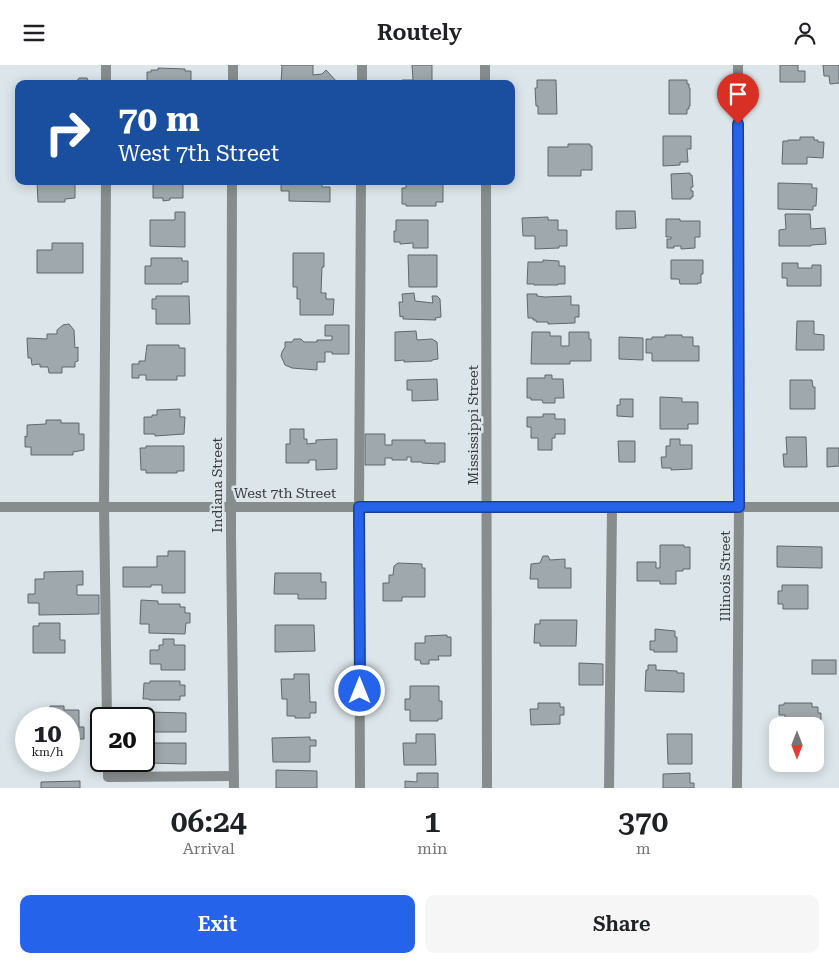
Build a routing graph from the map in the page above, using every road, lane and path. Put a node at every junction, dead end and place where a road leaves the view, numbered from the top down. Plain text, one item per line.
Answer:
1 (106, 65) edge
2 (233, 65) edge
3 (362, 65) edge
4 (485, 65) edge
5 (738, 65) edge
6 (106, 80) edge
7 (233, 80) edge
8 (362, 80) edge
9 (485, 80) edge
10 (106, 185) edge
11 (232, 185) edge
12 (361, 185) edge
13 (486, 185) edge
14 (0, 507) edge
15 (104, 507) junction
16 (231, 507) junction
17 (359, 507) junction
18 (486, 507) junction
19 (612, 507) junction
20 (739, 507) junction
21 (839, 507) edge
22 (107, 707) edge
23 (108, 772) edge
24 (108, 777) junction
25 (234, 777) junction
26 (107, 788) edge
27 (234, 788) edge
28 (360, 788) edge
29 (487, 788) edge
30 (609, 788) edge
31 (737, 788) edge

1 - 6 street
2 - 7 street
3 - 8 street
4 - 9 street
5 - 20 street, Illinois Street
10 - 15 street
11 - 16 street, Indiana Street
12 - 17 street
13 - 18 street, Mississippi Street
14 - 15 street, West 7th Street
15 - 16 street, West 7th Street
15 - 22 street
16 - 17 street, West 7th Street
16 - 25 street, Indiana Street
17 - 18 street, West 7th Street
17 - 28 street
18 - 19 street, West 7th Street
18 - 29 street, Mississippi Street
19 - 20 street, West 7th Street
19 - 30 street
20 - 21 street, West 7th Street
20 - 31 street, Illinois Street
23 - 24 street
24 - 25 street
24 - 26 street
25 - 27 street, Indiana Street

